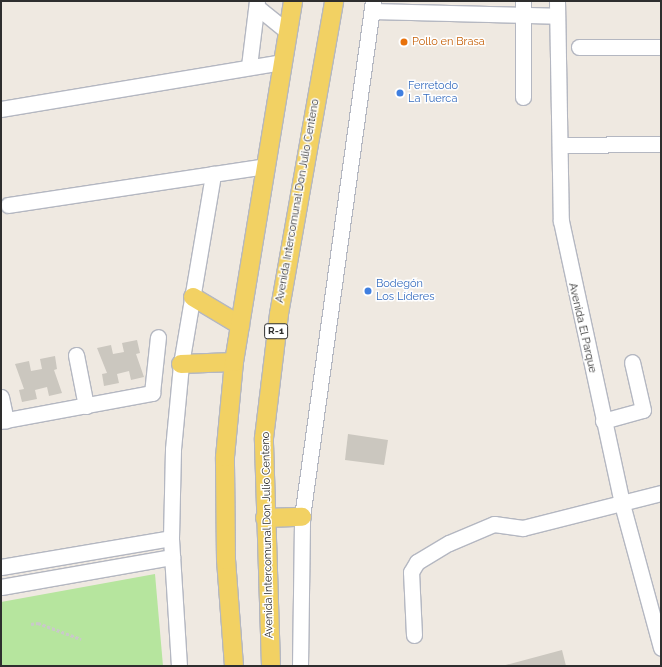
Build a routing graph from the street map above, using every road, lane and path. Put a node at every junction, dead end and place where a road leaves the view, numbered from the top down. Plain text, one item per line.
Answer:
1 (293, 1) edge
2 (334, 1) edge
3 (556, 1) edge
4 (257, 4) edge
5 (373, 6) edge
6 (523, 8) edge
7 (557, 16) junction
8 (288, 32) junction
9 (579, 47) dead end
10 (661, 47) edge
11 (283, 62) junction
12 (249, 66) junction
13 (523, 97) dead end
14 (1, 109) edge
15 (661, 144) edge
16 (560, 145) junction
17 (266, 166) junction
18 (213, 174) junction
19 (8, 205) dead end
20 (193, 296) junction
21 (240, 325) junction
22 (158, 337) dead end
23 (76, 355) dead end
24 (234, 362) junction
25 (632, 362) dead end
26 (182, 364) junction
27 (1, 397) edge
28 (86, 406) junction
29 (3, 421) edge
30 (603, 421) junction
31 (661, 493) edge
32 (622, 504) junction
33 (302, 517) junction
34 (265, 518) junction
35 (171, 538) junction
36 (172, 557) junction
37 (1, 567) edge
38 (1, 587) edge
39 (30, 624) dead end
40 (414, 635) dead end
41 (81, 639) dead end
42 (661, 648) edge
43 (179, 666) edge
44 (234, 666) edge
45 (271, 666) edge
46 (300, 666) edge

1 - 8 main road
2 - 34 main road, Avenida Intercomunal Don Julio Centeno / R-1
3 - 7 street, Avenida El Parque
4 - 8 street
4 - 12 street
5 - 6 street
5 - 33 street
6 - 7 street
6 - 13 street
7 - 16 street, Avenida El Parque
8 - 11 main road
9 - 10 street
11 - 12 street
11 - 17 main road
12 - 14 street
15 - 16 street
16 - 30 street, Avenida El Parque
17 - 18 street
17 - 21 main road
18 - 19 street
18 - 20 street
20 - 21 main road
20 - 26 street
21 - 24 main road
22 - 28 street
23 - 28 street
24 - 26 main road
24 - 44 main road
25 - 30 street
26 - 35 street
27 - 29 street
28 - 29 street
30 - 32 street, Avenida El Parque
31 - 32 street
32 - 40 street
32 - 42 street, Avenida El Parque
33 - 34 main road
33 - 46 street
34 - 45 main road, Avenida Intercomunal Don Julio Centeno / R-1
35 - 36 street
35 - 37 street
36 - 38 street
36 - 43 street
39 - 41 path

